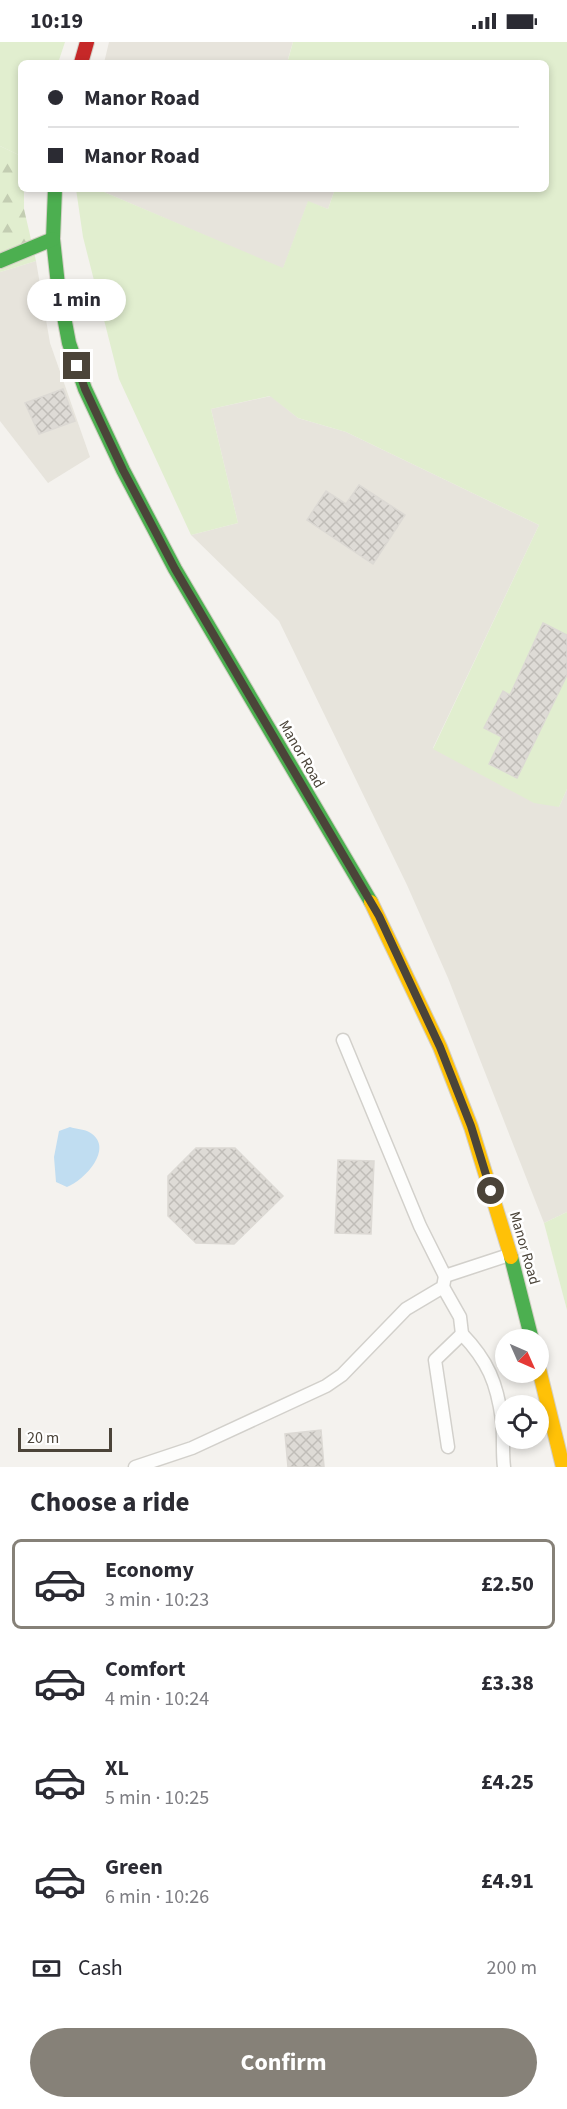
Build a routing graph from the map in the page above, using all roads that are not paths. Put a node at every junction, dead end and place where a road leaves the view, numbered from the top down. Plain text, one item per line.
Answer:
1 (87, 42) edge
2 (82, 60) edge
3 (55, 192) edge
4 (53, 238) junction
5 (0, 261) edge
6 (343, 1040) dead end
7 (510, 1255) junction
8 (444, 1282) junction
9 (529, 1329) edge
10 (462, 1334) junction
11 (542, 1383) edge
12 (448, 1447) dead end
13 (135, 1467) edge
14 (504, 1467) edge
15 (562, 1467) edge

1 - 2 street
3 - 4 street, Manor Road
4 - 5 street
4 - 7 street, Manor Road
6 - 8 lane
7 - 8 lane
7 - 9 street, Manor Road
8 - 10 lane
8 - 13 lane
10 - 12 lane
10 - 14 lane
11 - 15 street

